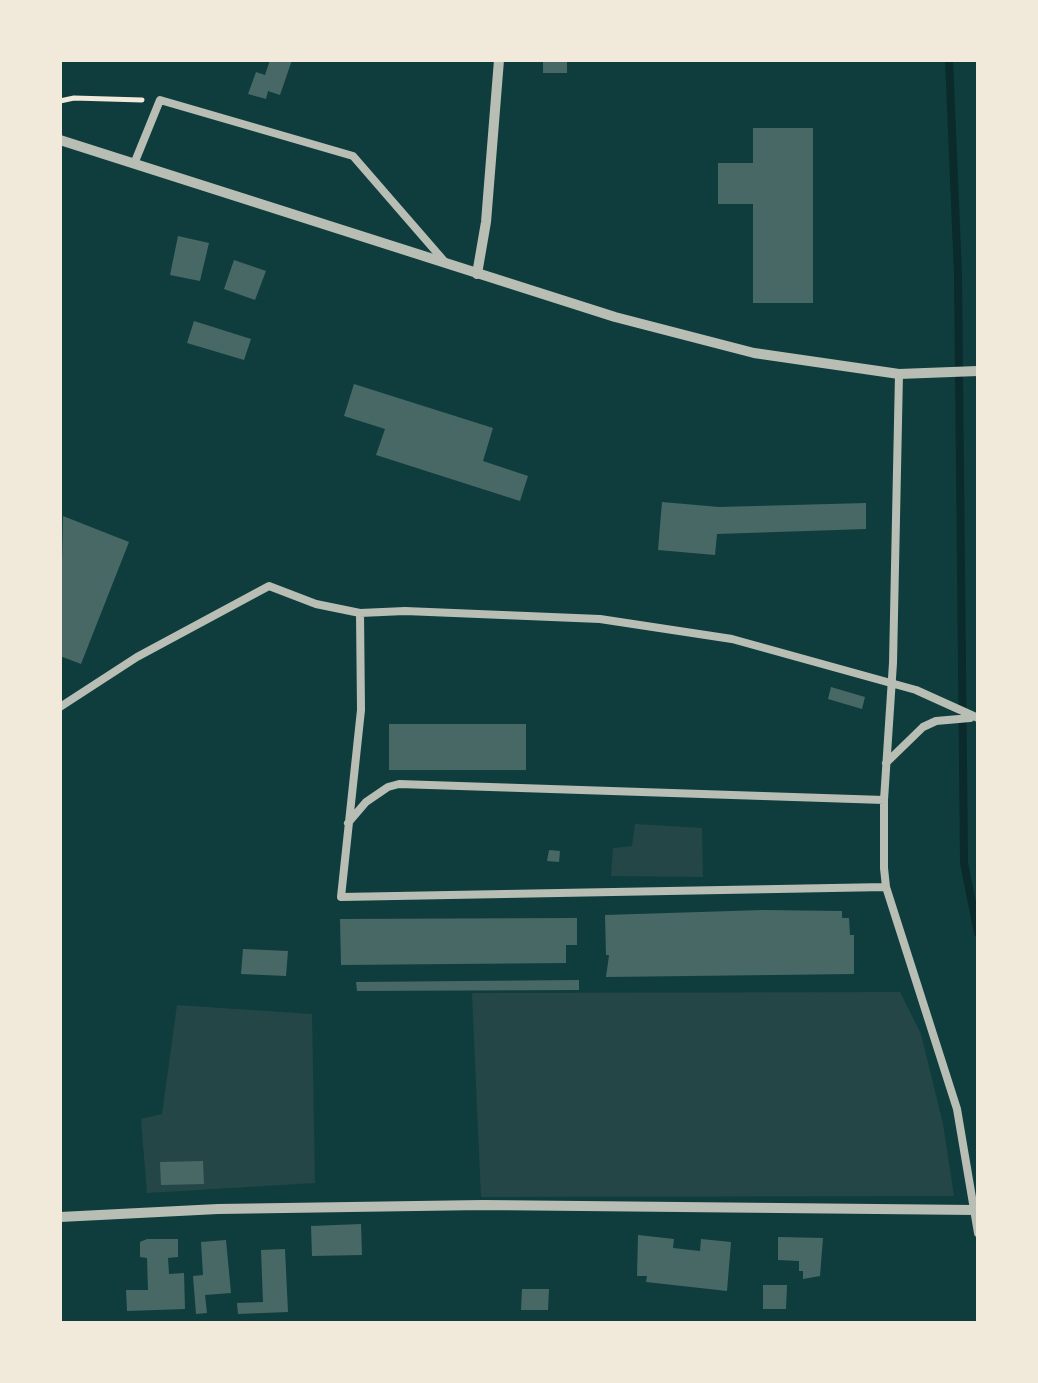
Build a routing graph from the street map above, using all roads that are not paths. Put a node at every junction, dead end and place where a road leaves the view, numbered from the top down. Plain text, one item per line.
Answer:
1 (499, 60) edge
2 (60, 140) edge
3 (134, 164) junction
4 (448, 266) junction
5 (476, 274) junction
6 (978, 371) edge
7 (899, 374) junction
8 (360, 613) junction
9 (892, 684) junction
10 (60, 707) edge
11 (978, 719) edge
12 (886, 763) junction
13 (884, 800) junction
14 (348, 823) junction
15 (886, 887) junction
16 (974, 1210) junction
17 (60, 1216) edge
18 (978, 1233) edge

1 - 5 street
2 - 3 street
3 - 4 street
3 - 4 lane
4 - 5 street
5 - 7 street
6 - 7 street
7 - 9 lane
8 - 9 lane
8 - 10 lane
8 - 14 lane
9 - 11 lane
9 - 12 lane
11 - 12 lane
12 - 13 lane
13 - 14 lane
13 - 15 lane
14 - 15 lane
15 - 16 lane
16 - 17 street
16 - 18 lane

